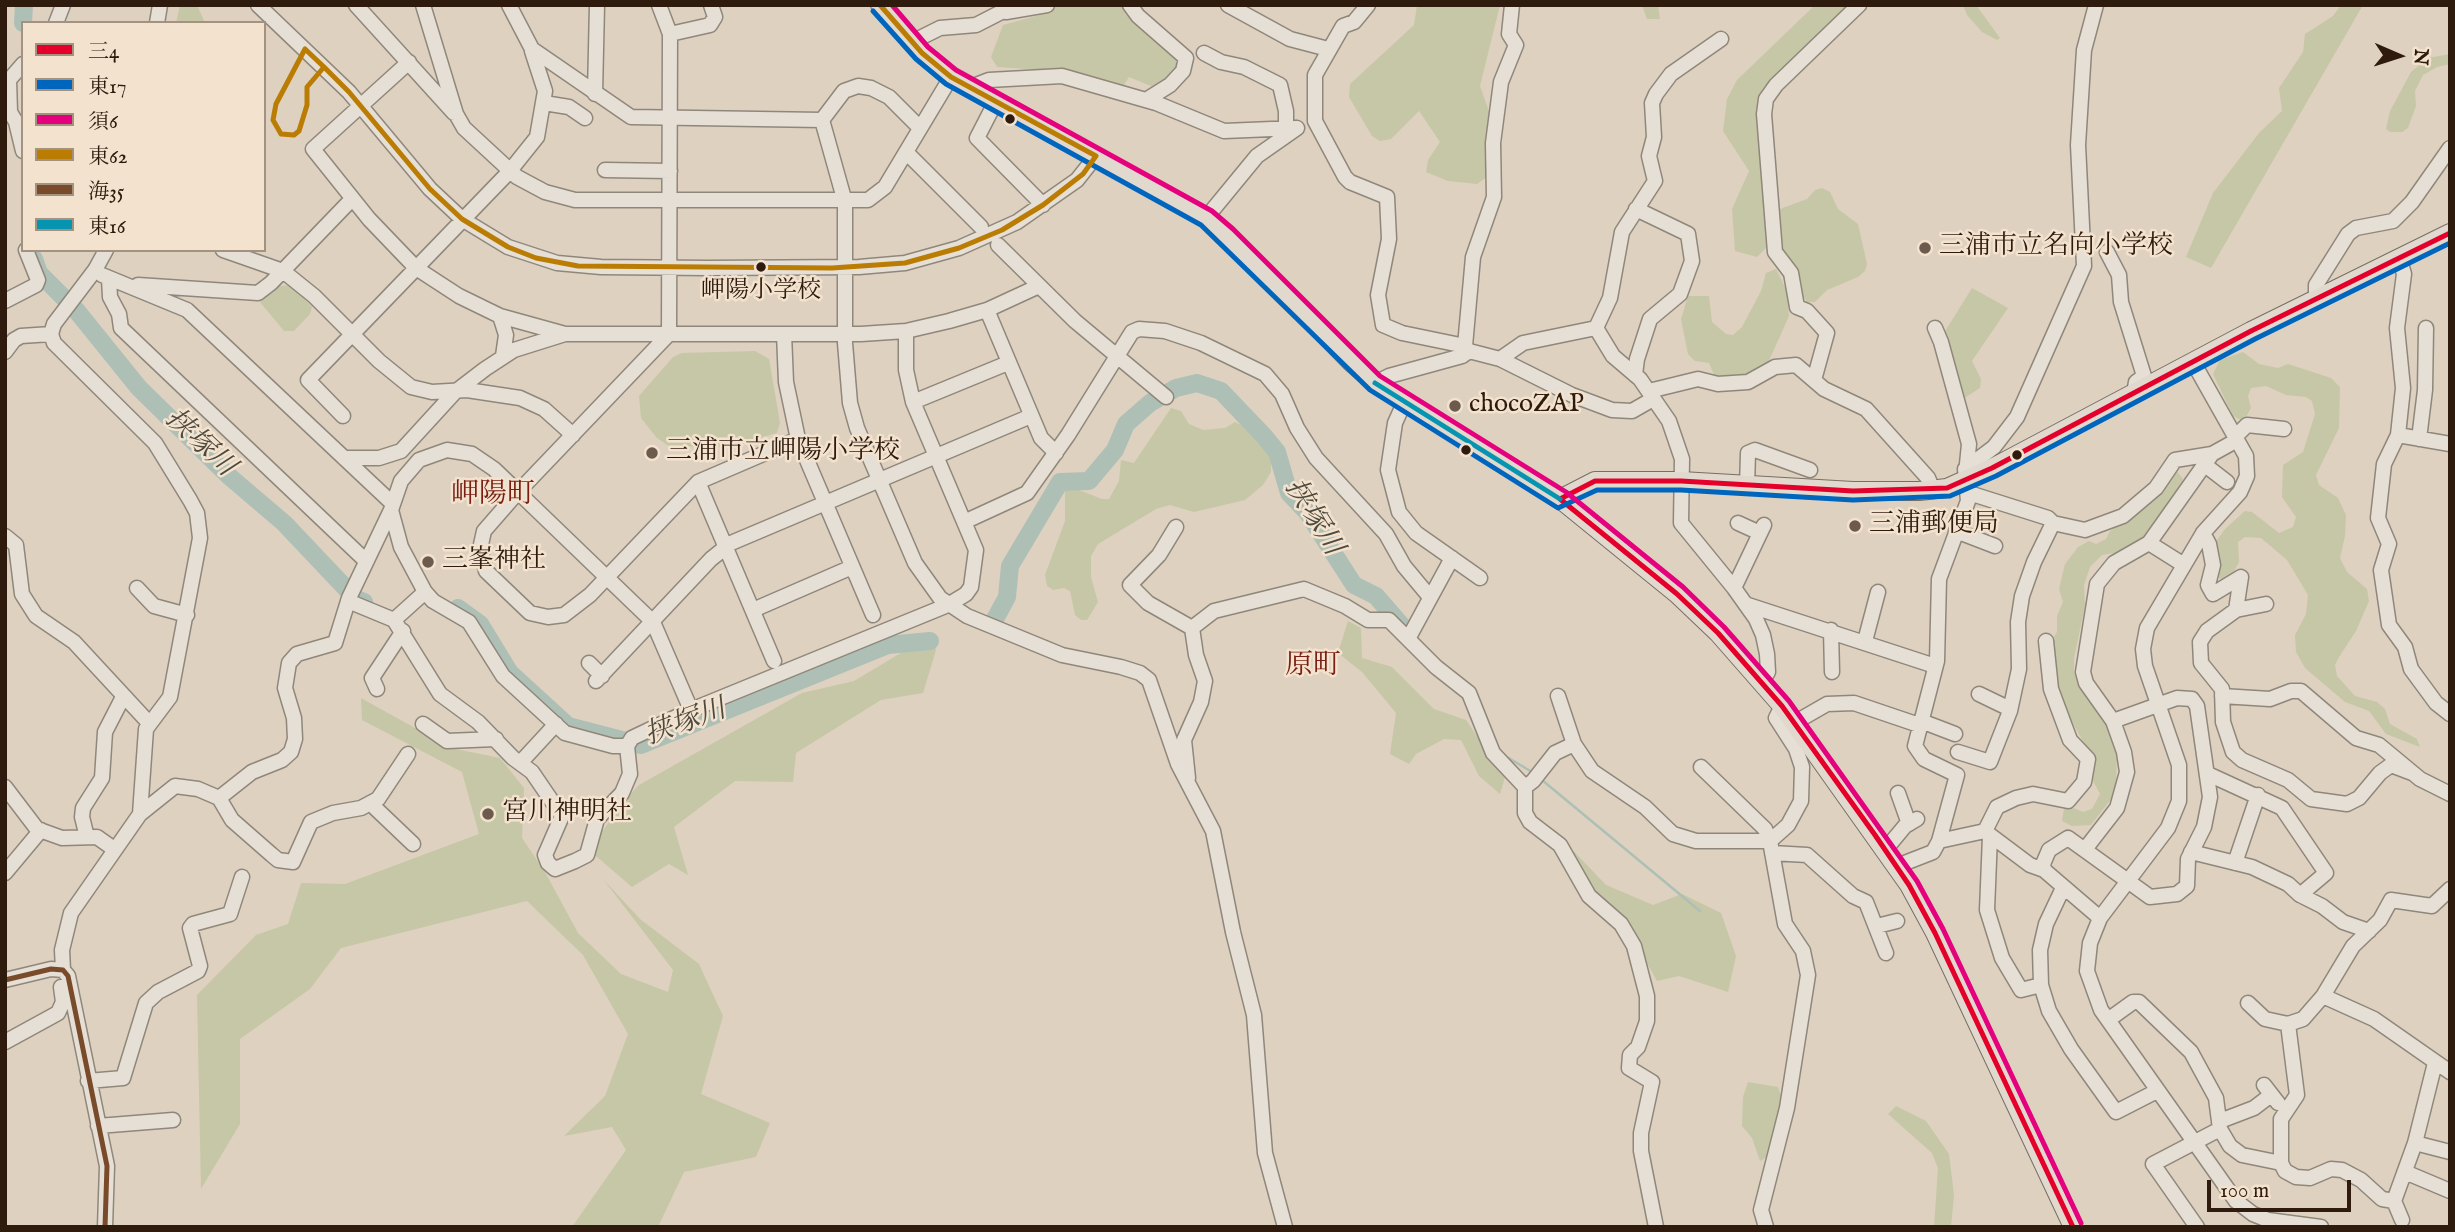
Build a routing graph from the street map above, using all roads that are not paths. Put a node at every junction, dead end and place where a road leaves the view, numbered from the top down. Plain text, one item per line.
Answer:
1 (258, 5) edge
2 (356, 5) edge
3 (423, 5) edge
4 (509, 5) edge
5 (597, 5) edge
6 (659, 5) edge
7 (711, 5) edge
8 (880, 5) edge
9 (1047, 5) edge
10 (1130, 5) edge
11 (1228, 5) edge
12 (1368, 5) edge
13 (1512, 5) edge
14 (1859, 5) edge
15 (2096, 5) edge
16 (1010, 9) edge
17 (670, 34) junction
18 (1721, 39) dead end
19 (912, 42) junction
20 (532, 49) junction
21 (1328, 49) junction
22 (1204, 53) dead end
23 (409, 62) junction
24 (14, 73) edge
25 (951, 77) junction
26 (971, 87) junction
27 (595, 94) junction
28 (1146, 100) junction
29 (996, 101) junction
30 (544, 103) junction
31 (360, 105) junction
32 (456, 114) junction
33 (585, 118) dead end
34 (669, 120) junction
35 (822, 120) junction
36 (1315, 121) junction
37 (1291, 127) junction
38 (920, 128) junction
39 (21, 143) edge
40 (906, 152) junction
41 (1096, 156) junction
42 (2448, 157) edge
43 (605, 170) dead end
44 (670, 171) junction
45 (509, 172) junction
46 (352, 199) junction
47 (670, 202) junction
48 (845, 202) junction
49 (1042, 205) junction
50 (1636, 209) junction
51 (1206, 218) junction
52 (462, 219) junction
53 (981, 227) dead end
54 (2450, 233) edge
55 (998, 244) dead end
56 (27, 252) edge
57 (105, 252) edge
58 (229, 252) edge
59 (2107, 252) dead end
60 (2399, 257) junction
61 (416, 268) junction
62 (670, 268) junction
63 (845, 268) junction
64 (95, 270) junction
65 (283, 271) junction
66 (108, 279) junction
67 (124, 284) junction
68 (1039, 286) junction
69 (2316, 299) junction
70 (5, 301) edge
71 (987, 310) junction
72 (500, 316) junction
73 (1597, 328) junction
74 (1935, 328) dead end
75 (2426, 328) dead end
76 (906, 331) junction
77 (51, 334) junction
78 (565, 334) junction
79 (669, 334) junction
80 (784, 334) junction
81 (845, 334) junction
82 (352, 335) junction
83 (1467, 349) junction
84 (5, 352) edge
85 (503, 356) junction
86 (1115, 356) junction
87 (1500, 359) junction
88 (2193, 362) junction
89 (1008, 363) junction
90 (1635, 375) junction
91 (1814, 380) junction
92 (1376, 383) junction
93 (455, 393) junction
94 (2134, 394) junction
95 (1163, 395) dead end
96 (1651, 395) junction
97 (913, 402) junction
98 (1404, 403) junction
99 (342, 416) dead end
100 (1031, 416) junction
101 (2284, 429) dead end
102 (573, 435) junction
103 (2398, 435) junction
104 (798, 439) junction
105 (2420, 439) junction
106 (2450, 444) edge
107 (401, 451) junction
108 (1056, 453) junction
109 (935, 457) junction
110 (344, 458) junction
111 (2208, 459) junction
112 (411, 468) junction
113 (1810, 470) dead end
114 (879, 480) junction
115 (1967, 480) junction
116 (1681, 481) junction
117 (698, 482) junction
118 (2227, 482) dead end
119 (1747, 486) junction
120 (1933, 490) junction
121 (518, 492) junction
122 (1560, 499) junction
123 (825, 503) junction
124 (392, 507) junction
125 (964, 522) junction
126 (1738, 523) dead end
127 (2053, 523) junction
128 (1176, 527) dead end
129 (1956, 531) junction
130 (2203, 533) junction
131 (5, 536) edge
132 (2149, 543) junction
133 (1995, 546) dead end
134 (725, 547) junction
135 (1452, 558) junction
136 (366, 561) junction
137 (2184, 565) junction
138 (852, 567) junction
139 (606, 576) junction
140 (1480, 578) dead end
141 (137, 588) dead end
142 (1734, 588) junction
143 (425, 592) junction
144 (1878, 592) dead end
145 (350, 596) junction
146 (1429, 596) junction
147 (2266, 604) dead end
148 (948, 605) junction
149 (1748, 605) junction
150 (752, 610) junction
151 (2236, 610) junction
152 (873, 614) dead end
153 (187, 615) junction
154 (653, 622) junction
155 (399, 625) junction
156 (1192, 628) junction
157 (1831, 630) junction
158 (1408, 639) junction
159 (1865, 641) junction
160 (2046, 641) dead end
161 (774, 661) dead end
162 (589, 663) dead end
163 (1936, 666) junction
164 (1832, 672) dead end
165 (1762, 681) junction
166 (377, 689) dead end
167 (1979, 694) dead end
168 (1558, 696) dead end
169 (2222, 696) junction
170 (123, 697) junction
171 (2158, 704) junction
172 (1782, 706) junction
173 (2010, 709) junction
174 (691, 710) junction
175 (2450, 714) edge
176 (2113, 721) junction
177 (149, 723) junction
178 (1794, 723) junction
179 (1920, 723) junction
180 (423, 724) dead end
181 (556, 724) junction
182 (1955, 734) dead end
183 (496, 739) junction
184 (629, 743) junction
185 (1574, 744) junction
186 (1958, 752) dead end
187 (408, 754) dead end
188 (520, 763) junction
189 (1701, 767) dead end
190 (2412, 773) junction
191 (2208, 774) junction
192 (1187, 783) junction
193 (5, 787) edge
194 (1525, 787) junction
195 (1900, 794) dead end
196 (2450, 794) edge
197 (2258, 795) junction
198 (219, 798) junction
199 (370, 803) junction
200 (140, 814) junction
201 (41, 830) junction
202 (1988, 834) junction
203 (87, 837) junction
204 (1940, 841) junction
205 (414, 844) dead end
206 (1771, 847) junction
207 (2086, 848) junction
208 (114, 849) junction
209 (1885, 850) junction
210 (2191, 852) junction
211 (2235, 863) junction
212 (1897, 866) junction
213 (2044, 870) junction
214 (5, 873) edge
215 (242, 877) dead end
216 (2127, 882) junction
217 (2063, 888) junction
218 (2450, 889) edge
219 (2300, 895) junction
220 (2100, 918) junction
221 (1897, 921) dead end
222 (1877, 926) junction
223 (2369, 931) junction
224 (1886, 953) dead end
225 (60, 969) junction
226 (5, 980) edge
227 (2041, 985) junction
228 (2323, 996) junction
229 (2248, 1003) dead end
230 (2108, 1020) junction
231 (2288, 1024) junction
232 (5, 1042) edge
233 (2435, 1063) junction
234 (2450, 1072) edge
235 (88, 1081) junction
236 (2157, 1091) junction
237 (2271, 1094) dead end
238 (173, 1120) dead end
239 (2220, 1125) junction
240 (99, 1126) junction
241 (2194, 1143) junction
242 (2415, 1143) junction
243 (2450, 1152) edge
244 (2281, 1163) junction
245 (2405, 1172) junction
246 (2450, 1191) edge
247 (2394, 1201) junction
248 (2268, 1224) edge
249 (2404, 1224) edge
250 (105, 1227) edge
251 (1285, 1227) edge
252 (1656, 1227) edge
253 (1766, 1227) edge
254 (2073, 1227) edge
255 (2197, 1227) edge
256 (2321, 1227) edge

1 - 31 street
2 - 23 street
3 - 32 street
4 - 20 street
5 - 27 street
6 - 17 street
7 - 17 street
8 - 19 main road
9 - 16 street
10 - 28 street
11 - 21 street
12 - 21 street
13 - 83 street
14 - 91 street
15 - 115 street
16 - 19 street
17 - 34 street
18 - 50 street
19 - 25 main road
20 - 27 street
20 - 30 street
21 - 36 street
22 - 37 street
23 - 31 street
23 - 32 street
24 - 39 street
25 - 26 main road
25 - 38 street
26 - 28 street
26 - 29 main road
27 - 34 street
28 - 37 street
29 - 41 main road
29 - 49 street
30 - 33 street
30 - 45 street
31 - 46 street
31 - 52 street
32 - 45 street
34 - 35 street
34 - 44 street
35 - 38 street
35 - 48 street
36 - 37 street
36 - 83 street
37 - 51 street
38 - 40 street
40 - 48 street
40 - 53 street
41 - 49 street
41 - 51 main road
42 - 69 street
43 - 44 street
44 - 47 street
45 - 47 street
45 - 52 street
46 - 61 street
46 - 65 street
47 - 48 street
47 - 62 street
48 - 63 street
49 - 63 street
50 - 73 street
50 - 90 street
51 - 92 main road
52 - 61 street
52 - 62 street
54 - 60 main road
55 - 68 street
56 - 70 street
57 - 64 street
58 - 65 street
59 - 94 street
60 - 69 main road
60 - 103 street
61 - 72 street
61 - 82 street
62 - 63 street
62 - 79 street
63 - 81 street
64 - 66 street
64 - 77 street
65 - 67 street
65 - 82 street
66 - 67 street
66 - 136 street
67 - 110 street
68 - 71 street
68 - 86 street
69 - 88 main road
71 - 76 street
71 - 89 street
72 - 78 street
72 - 85 street
73 - 87 street
73 - 90 street
74 - 115 street
75 - 105 street
76 - 81 street
76 - 97 street
77 - 84 street
77 - 153 street
78 - 79 street
78 - 85 street
79 - 80 street
79 - 102 street
80 - 81 street
80 - 104 street
81 - 114 street
82 - 93 street
82 - 99 street
83 - 87 street
83 - 92 street
85 - 93 street
86 - 95 street
86 - 108 street
86 - 146 street
87 - 96 street
88 - 94 main road
88 - 130 street
89 - 97 street
89 - 100 street
90 - 96 street
91 - 96 street
91 - 120 street
92 - 98 main road
93 - 102 street
93 - 107 street
94 - 115 main road
96 - 116 street
97 - 109 street
98 - 122 main road
98 - 135 street
100 - 108 street
100 - 109 street
101 - 111 street
102 - 121 street
103 - 105 street
103 - 175 street
104 - 117 street
104 - 123 street
105 - 106 street
107 - 110 street
107 - 112 street
108 - 125 street
109 - 114 street
109 - 125 street
110 - 124 street
111 - 118 street
111 - 127 street
111 - 132 street
112 - 121 street
112 - 124 street
113 - 119 street
114 - 123 street
114 - 148 street
115 - 120 main road
115 - 127 street
115 - 129 street
116 - 119 main road
116 - 122 main road
116 - 142 street
117 - 134 street
117 - 139 street
119 - 120 main road
121 - 139 street
121 - 139 street
122 - 165 main road
123 - 134 street
123 - 138 street
124 - 136 street
124 - 143 street
125 - 148 street
126 - 142 street
127 - 173 street
128 - 156 street
129 - 133 street
129 - 163 street
130 - 137 street
130 - 151 street
131 - 170 street
132 - 137 street
132 - 176 street
134 - 150 street
134 - 154 street
135 - 140 street
135 - 146 street
136 - 145 street
137 - 171 street
138 - 150 street
138 - 152 street
139 - 154 street
141 - 153 street
142 - 149 street
143 - 155 street
143 - 181 street
144 - 159 street
145 - 155 street
145 - 198 street
146 - 158 street
147 - 151 street
148 - 174 street
148 - 192 street
149 - 157 street
149 - 165 street
150 - 161 street
151 - 169 street
153 - 177 street
154 - 162 street
154 - 174 street
155 - 166 street
155 - 183 street
156 - 158 street
156 - 192 street
157 - 159 street
157 - 164 street
158 - 194 street
159 - 163 street
160 - 202 street
163 - 179 street
165 - 172 main road
167 - 173 street
168 - 185 street
169 - 190 street
169 - 190 street
170 - 177 street
170 - 203 street
171 - 176 street
171 - 191 street
171 - 216 street
172 - 178 main road
172 - 206 street
173 - 186 street
174 - 184 street
176 - 207 street
177 - 200 street
178 - 179 street
178 - 209 main road
179 - 182 street
179 - 204 street
180 - 183 street
181 - 184 street
181 - 188 street
183 - 188 street
184 - 188 street
185 - 194 street
185 - 206 street
187 - 199 street
189 - 206 street
190 - 196 street
191 - 197 street
191 - 210 street
192 - 251 street
193 - 201 street
194 - 252 street
195 - 209 street
197 - 211 street
197 - 219 street
198 - 199 street
198 - 200 street
199 - 205 street
200 - 208 street
201 - 203 street
201 - 214 street
202 - 204 street
202 - 213 street
202 - 227 street
203 - 208 street
204 - 212 street
206 - 222 street
206 - 253 street
207 - 213 street
207 - 216 street
208 - 225 street
209 - 212 main road
210 - 211 street
210 - 216 street
211 - 219 street
212 - 254 main road
213 - 217 street
215 - 235 street
216 - 220 street
217 - 220 street
217 - 227 street
218 - 223 street
219 - 223 street
220 - 230 street
221 - 222 street
222 - 224 street
223 - 228 street
225 - 226 street
225 - 232 street
225 - 235 street
227 - 236 street
228 - 231 street
228 - 233 street
229 - 231 street
230 - 236 street
230 - 239 street
231 - 244 street
233 - 234 street
233 - 242 street
235 - 240 street
236 - 241 street
237 - 239 street
238 - 240 street
239 - 241 street
239 - 244 street
240 - 250 street
241 - 248 street
241 - 255 street
242 - 243 street
242 - 245 street
244 - 247 street
245 - 246 street
245 - 247 street
247 - 249 street
248 - 256 street

